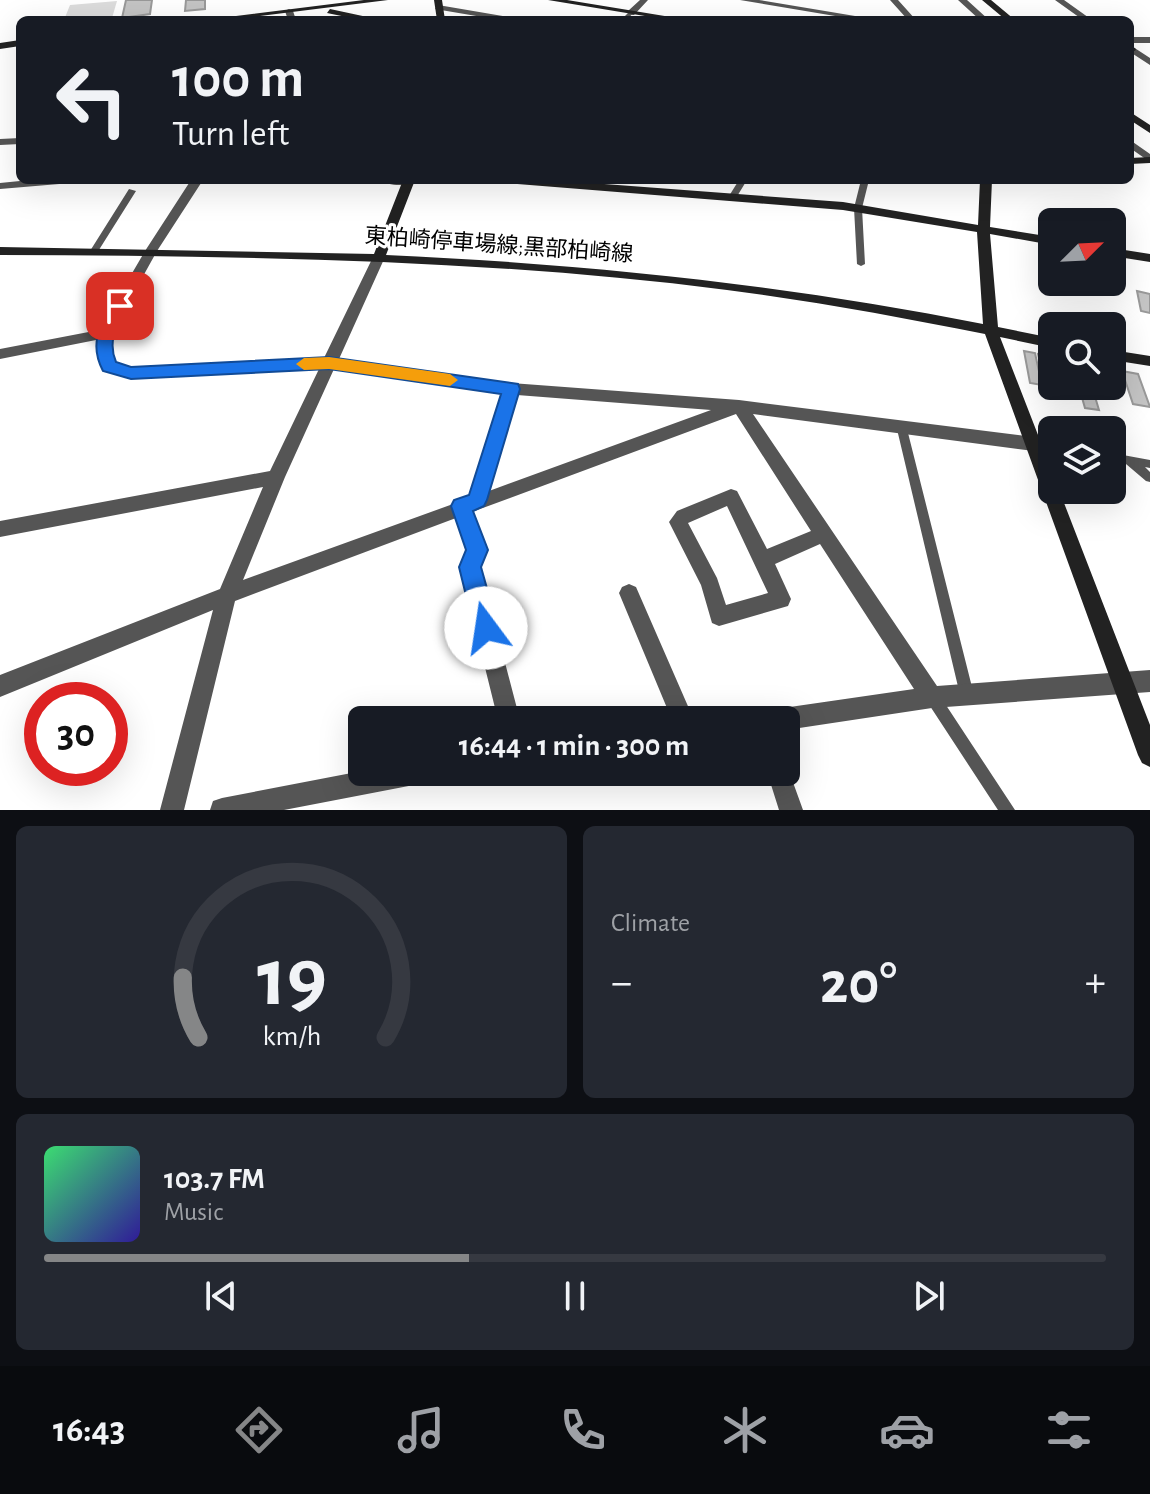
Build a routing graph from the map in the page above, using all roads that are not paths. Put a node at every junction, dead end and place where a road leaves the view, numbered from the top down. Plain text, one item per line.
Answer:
1 (384, 0) edge
2 (552, 0) edge
3 (644, 0) edge
4 (744, 0) edge
5 (894, 0) edge
6 (962, 0) edge
7 (986, 0) edge
8 (1059, 0) edge
9 (438, 4) edge
10 (316, 8) junction
11 (631, 13) junction
12 (290, 16) edge
13 (353, 16) edge
14 (495, 16) edge
15 (628, 16) edge
16 (654, 16) edge
17 (821, 16) edge
18 (908, 16) edge
19 (980, 16) edge
20 (1006, 16) edge
21 (1082, 16) edge
22 (1134, 146) edge
23 (1150, 160) edge
24 (24, 184) edge
25 (194, 184) edge
26 (407, 184) edge
27 (563, 184) edge
28 (740, 184) edge
29 (864, 184) edge
30 (986, 184) edge
31 (0, 186) edge
32 (132, 191) dead end
33 (733, 196) junction
34 (858, 208) junction
35 (983, 228) junction
36 (1038, 238) edge
37 (0, 251) edge
38 (94, 251) junction
39 (151, 251) junction
40 (1126, 254) edge
41 (379, 257) junction
42 (1150, 258) edge
43 (861, 264) dead end
44 (991, 332) junction
45 (104, 334) junction
46 (1038, 340) edge
47 (0, 354) edge
48 (1126, 357) edge
49 (1150, 361) edge
50 (329, 363) junction
51 (511, 389) junction
52 (739, 406) junction
53 (901, 425) junction
54 (1038, 435) edge
55 (1038, 445) edge
56 (1126, 459) edge
57 (1129, 460) junction
58 (1150, 464) edge
59 (276, 477) junction
60 (1150, 478) edge
61 (469, 503) junction
62 (1063, 504) edge
63 (0, 529) edge
64 (824, 534) junction
65 (763, 560) junction
66 (629, 593) dead end
67 (227, 595) junction
68 (1150, 681) edge
69 (1124, 684) junction
70 (0, 686) edge
71 (967, 695) junction
72 (932, 697) junction
73 (505, 706) edge
74 (677, 706) edge
75 (800, 716) edge
76 (1150, 755) edge
77 (348, 786) edge
78 (783, 786) edge
79 (172, 810) edge
80 (222, 810) edge
81 (791, 810) edge
82 (1007, 810) edge

1 - 10 street
2 - 11 street
3 - 11 street
4 - 17 street
5 - 18 street
6 - 19 street
7 - 20 street
8 - 21 street
9 - 14 street
10 - 12 street
10 - 13 street
11 - 15 lane
11 - 16 street
22 - 23 street
24 - 31 street
25 - 39 street
26 - 41 street
27 - 33 street
28 - 33 lane
29 - 34 lane
30 - 35 street
32 - 38 lane
33 - 34 street
34 - 35 street
34 - 43 lane
35 - 36 street
35 - 44 street
37 - 38 street, 東柏崎停車場線;黒部柏崎線
38 - 39 street, 東柏崎停車場線;黒部柏崎線
39 - 41 street, 東柏崎停車場線;黒部柏崎線
39 - 45 street
40 - 42 street
41 - 44 street, 東柏崎停車場線;黒部柏崎線
41 - 50 street
44 - 46 street, 東柏崎停車場線;黒部柏崎線
44 - 54 street
45 - 47 street
45 - 50 street
48 - 49 street
50 - 51 street
50 - 59 street
51 - 52 street
51 - 61 street
52 - 53 street
52 - 61 street
52 - 64 street
53 - 55 street
53 - 71 lane
56 - 57 lane
57 - 58 lane
57 - 60 lane
59 - 63 street
59 - 67 street
61 - 67 street
61 - 73 street
62 - 69 street
64 - 65 street
64 - 72 street
65 - 65 street
66 - 74 street
67 - 70 street
67 - 79 street
68 - 69 street
69 - 71 street
69 - 76 street
71 - 72 street
72 - 75 street
72 - 82 lane
77 - 80 street
78 - 81 street

